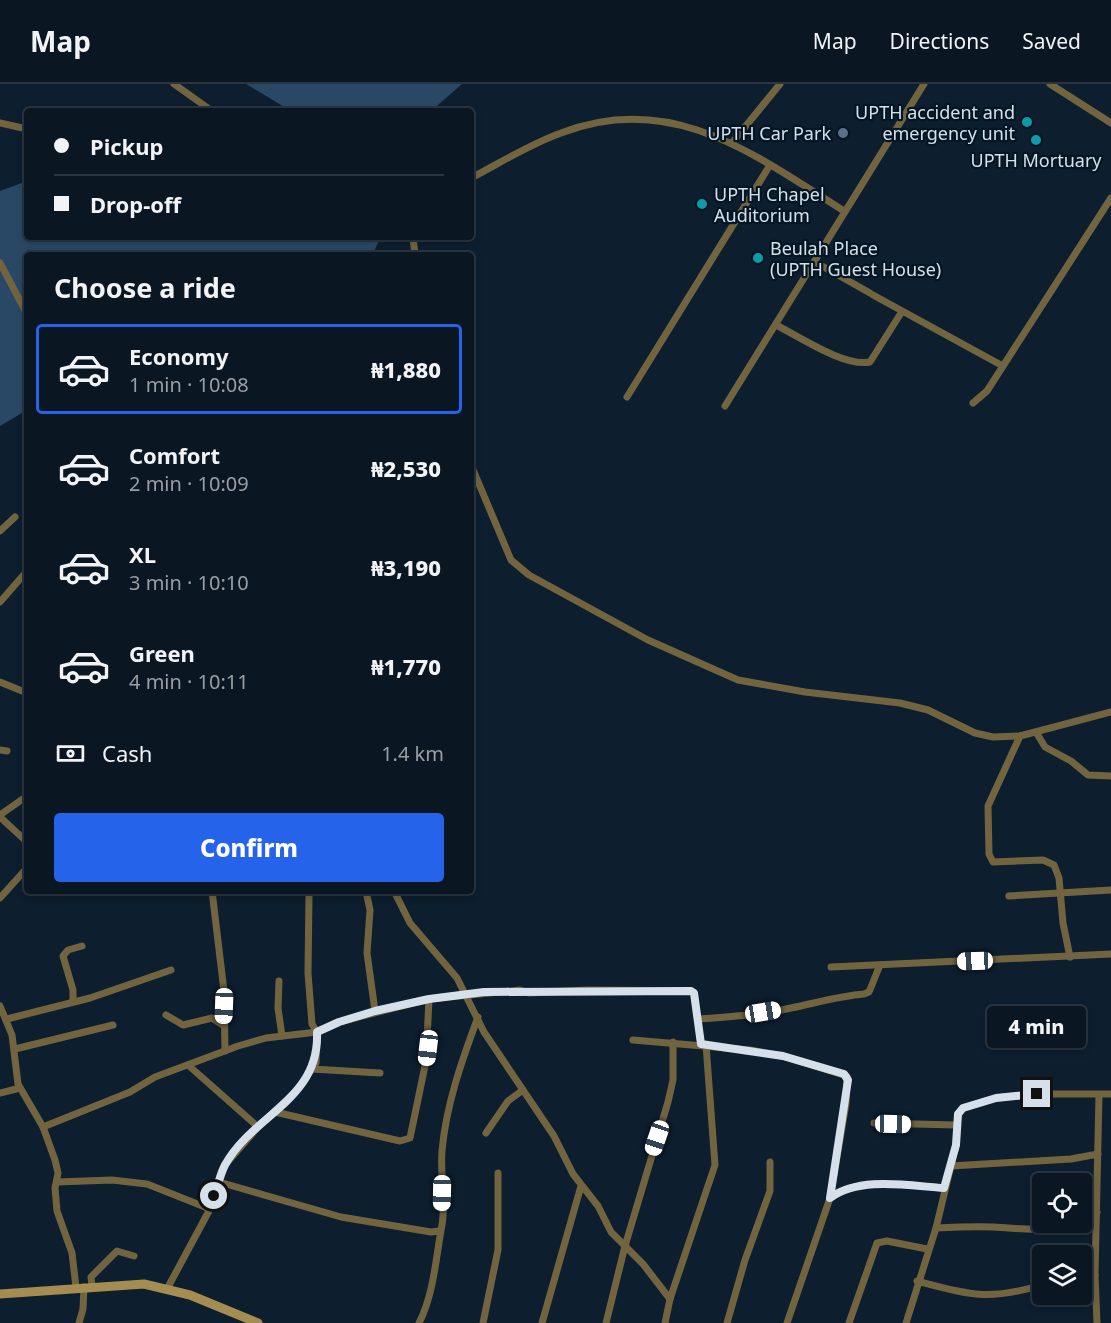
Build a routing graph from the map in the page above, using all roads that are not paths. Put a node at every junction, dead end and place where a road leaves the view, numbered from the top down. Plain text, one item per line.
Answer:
1 (174, 84) edge
2 (780, 84) edge
3 (924, 84) edge
4 (1050, 84) edge
5 (208, 108) edge
6 (0, 123) edge
7 (1111, 123) edge
8 (24, 128) edge
9 (732, 142) junction
10 (770, 165) junction
11 (474, 176) edge
12 (1111, 198) edge
13 (844, 211) junction
14 (815, 262) junction
15 (0, 263) edge
16 (24, 308) edge
17 (901, 313) junction
18 (776, 325) junction
19 (1001, 365) junction
20 (627, 397) dead end
21 (973, 403) dead end
22 (725, 406) dead end
23 (474, 472) edge
24 (15, 517) dead end
25 (0, 531) edge
26 (24, 574) edge
27 (0, 602) edge
28 (0, 682) edge
29 (24, 692) edge
30 (1111, 712) edge
31 (1036, 732) junction
32 (1020, 736) junction
33 (1111, 776) edge
34 (24, 798) edge
35 (0, 816) edge
36 (24, 839) edge
37 (24, 871) edge
38 (1111, 891) edge
39 (1061, 892) junction
40 (212, 894) edge
41 (367, 894) edge
42 (396, 894) edge
43 (309, 895) dead end
44 (1009, 896) dead end
45 (0, 898) edge
46 (82, 946) dead end
47 (1111, 954) edge
48 (1070, 957) junction
49 (880, 965) junction
50 (831, 967) dead end
51 (171, 970) dead end
52 (279, 981) dead end
53 (464, 995) junction
54 (429, 999) junction
55 (73, 1001) junction
56 (0, 1006) edge
57 (375, 1011) junction
58 (166, 1015) dead end
59 (478, 1017) junction
60 (7, 1019) junction
61 (698, 1019) junction
62 (113, 1025) dead end
63 (223, 1025) junction
64 (317, 1032) junction
65 (282, 1036) junction
66 (633, 1040) dead end
67 (673, 1042) junction
68 (704, 1045) junction
69 (15, 1049) junction
70 (225, 1051) junction
71 (188, 1065) junction
72 (312, 1069) junction
73 (380, 1073) dead end
74 (20, 1088) junction
75 (523, 1090) junction
76 (0, 1093) edge
77 (1111, 1094) edge
78 (1099, 1095) junction
79 (275, 1112) junction
80 (873, 1123) dead end
81 (956, 1125) junction
82 (43, 1127) junction
83 (258, 1127) junction
84 (486, 1133) dead end
85 (1098, 1154) junction
86 (770, 1162) dead end
87 (951, 1166) junction
88 (498, 1173) dead end
89 (57, 1182) junction
90 (219, 1182) junction
91 (581, 1186) junction
92 (944, 1188) junction
93 (830, 1198) junction
94 (210, 1209) junction
95 (1096, 1212) junction
96 (1092, 1214) edge
97 (936, 1228) junction
98 (439, 1231) junction
99 (1032, 1231) edge
100 (625, 1246) junction
101 (927, 1249) junction
102 (134, 1256) dead end
103 (1095, 1275) junction
104 (1092, 1276) edge
105 (917, 1281) junction
106 (84, 1287) junction
107 (1032, 1288) edge
108 (167, 1289) junction
109 (0, 1294) edge
110 (670, 1299) junction
111 (79, 1323) edge
112 (258, 1323) edge
113 (419, 1323) edge
114 (483, 1323) edge
115 (542, 1323) edge
116 (606, 1323) edge
117 (665, 1323) edge
118 (727, 1323) edge
119 (788, 1323) edge
120 (849, 1323) edge
121 (906, 1323) edge
122 (1097, 1323) edge

1 - 5 street
2 - 9 street
3 - 13 street
4 - 7 street
6 - 8 street
9 - 10 street
9 - 11 street
10 - 13 street
10 - 20 street
12 - 19 street
13 - 14 street
14 - 17 street
14 - 18 street
15 - 16 street
17 - 18 street
17 - 19 street
18 - 22 street
19 - 21 street
23 - 32 street
24 - 25 street
26 - 27 street
28 - 29 street
30 - 31 street
31 - 32 street
31 - 33 street
32 - 39 street
34 - 35 street
35 - 36 street
37 - 45 street
38 - 39 street
39 - 44 street
39 - 48 street
40 - 63 street
41 - 57 street
42 - 53 street
43 - 64 street
46 - 55 street
47 - 48 street
48 - 49 street
49 - 50 street
49 - 61 street
51 - 55 street
52 - 65 street
53 - 54 street
53 - 59 street
53 - 61 street
54 - 57 street
54 - 79 street
55 - 60 street
56 - 60 street
57 - 64 street
58 - 63 street
59 - 75 street
59 - 98 street
60 - 69 street
61 - 68 street
62 - 69 street
63 - 70 street
64 - 65 street
64 - 72 street
65 - 70 street
66 - 67 street
67 - 68 street
67 - 100 street
68 - 93 street
68 - 110 street
69 - 74 street
70 - 71 street
71 - 82 street
71 - 83 street
72 - 73 street
72 - 79 street
74 - 76 street
74 - 82 street
75 - 84 street
75 - 91 street
77 - 78 street
78 - 81 street
78 - 85 street
79 - 83 street
80 - 81 street
81 - 87 street
82 - 89 street
83 - 90 street
85 - 87 street
85 - 95 street
86 - 118 street
87 - 92 street
88 - 114 street
89 - 94 street
89 - 106 street
90 - 94 street
90 - 98 street
91 - 100 street
91 - 115 street
92 - 93 street
92 - 97 street
93 - 119 street
94 - 108 street
95 - 96 street
95 - 103 street
97 - 99 street
97 - 101 street
98 - 113 street
100 - 110 street
100 - 116 street
101 - 105 street
101 - 120 street
102 - 106 street
103 - 104 street
103 - 122 street
105 - 107 street
105 - 121 street
106 - 108 street
106 - 109 street
106 - 111 street
108 - 112 street
110 - 117 street

